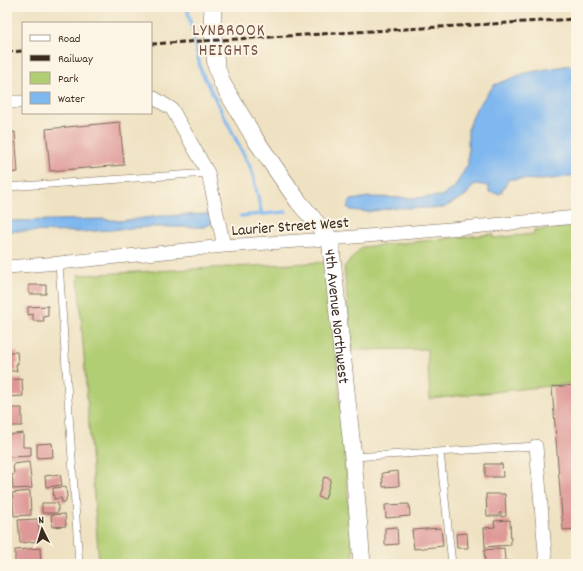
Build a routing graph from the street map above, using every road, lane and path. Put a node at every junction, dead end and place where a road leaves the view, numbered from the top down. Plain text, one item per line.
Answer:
1 (213, 7) edge
2 (152, 97) edge
3 (7, 102) edge
4 (22, 102) edge
5 (208, 173) junction
6 (7, 187) edge
7 (576, 217) edge
8 (330, 239) junction
9 (224, 246) junction
10 (59, 263) junction
11 (7, 267) edge
12 (536, 446) joint
13 (440, 452) junction
14 (353, 457) junction
15 (79, 564) edge
16 (362, 564) edge
17 (452, 564) edge
18 (546, 564) edge

1 - 8 street, 4th Avenue Northwest
2 - 5 street
3 - 4 street
5 - 6 lane
5 - 9 street
7 - 8 street, Laurier Street West
8 - 9 street, Laurier Street West
8 - 14 street, 4th Avenue Northwest
9 - 10 street, Laurier Street West
10 - 11 street, Laurier Street West
10 - 15 lane
12 - 13 lane
12 - 18 street
13 - 14 lane
13 - 17 lane
14 - 16 street, 4th Avenue Northwest

